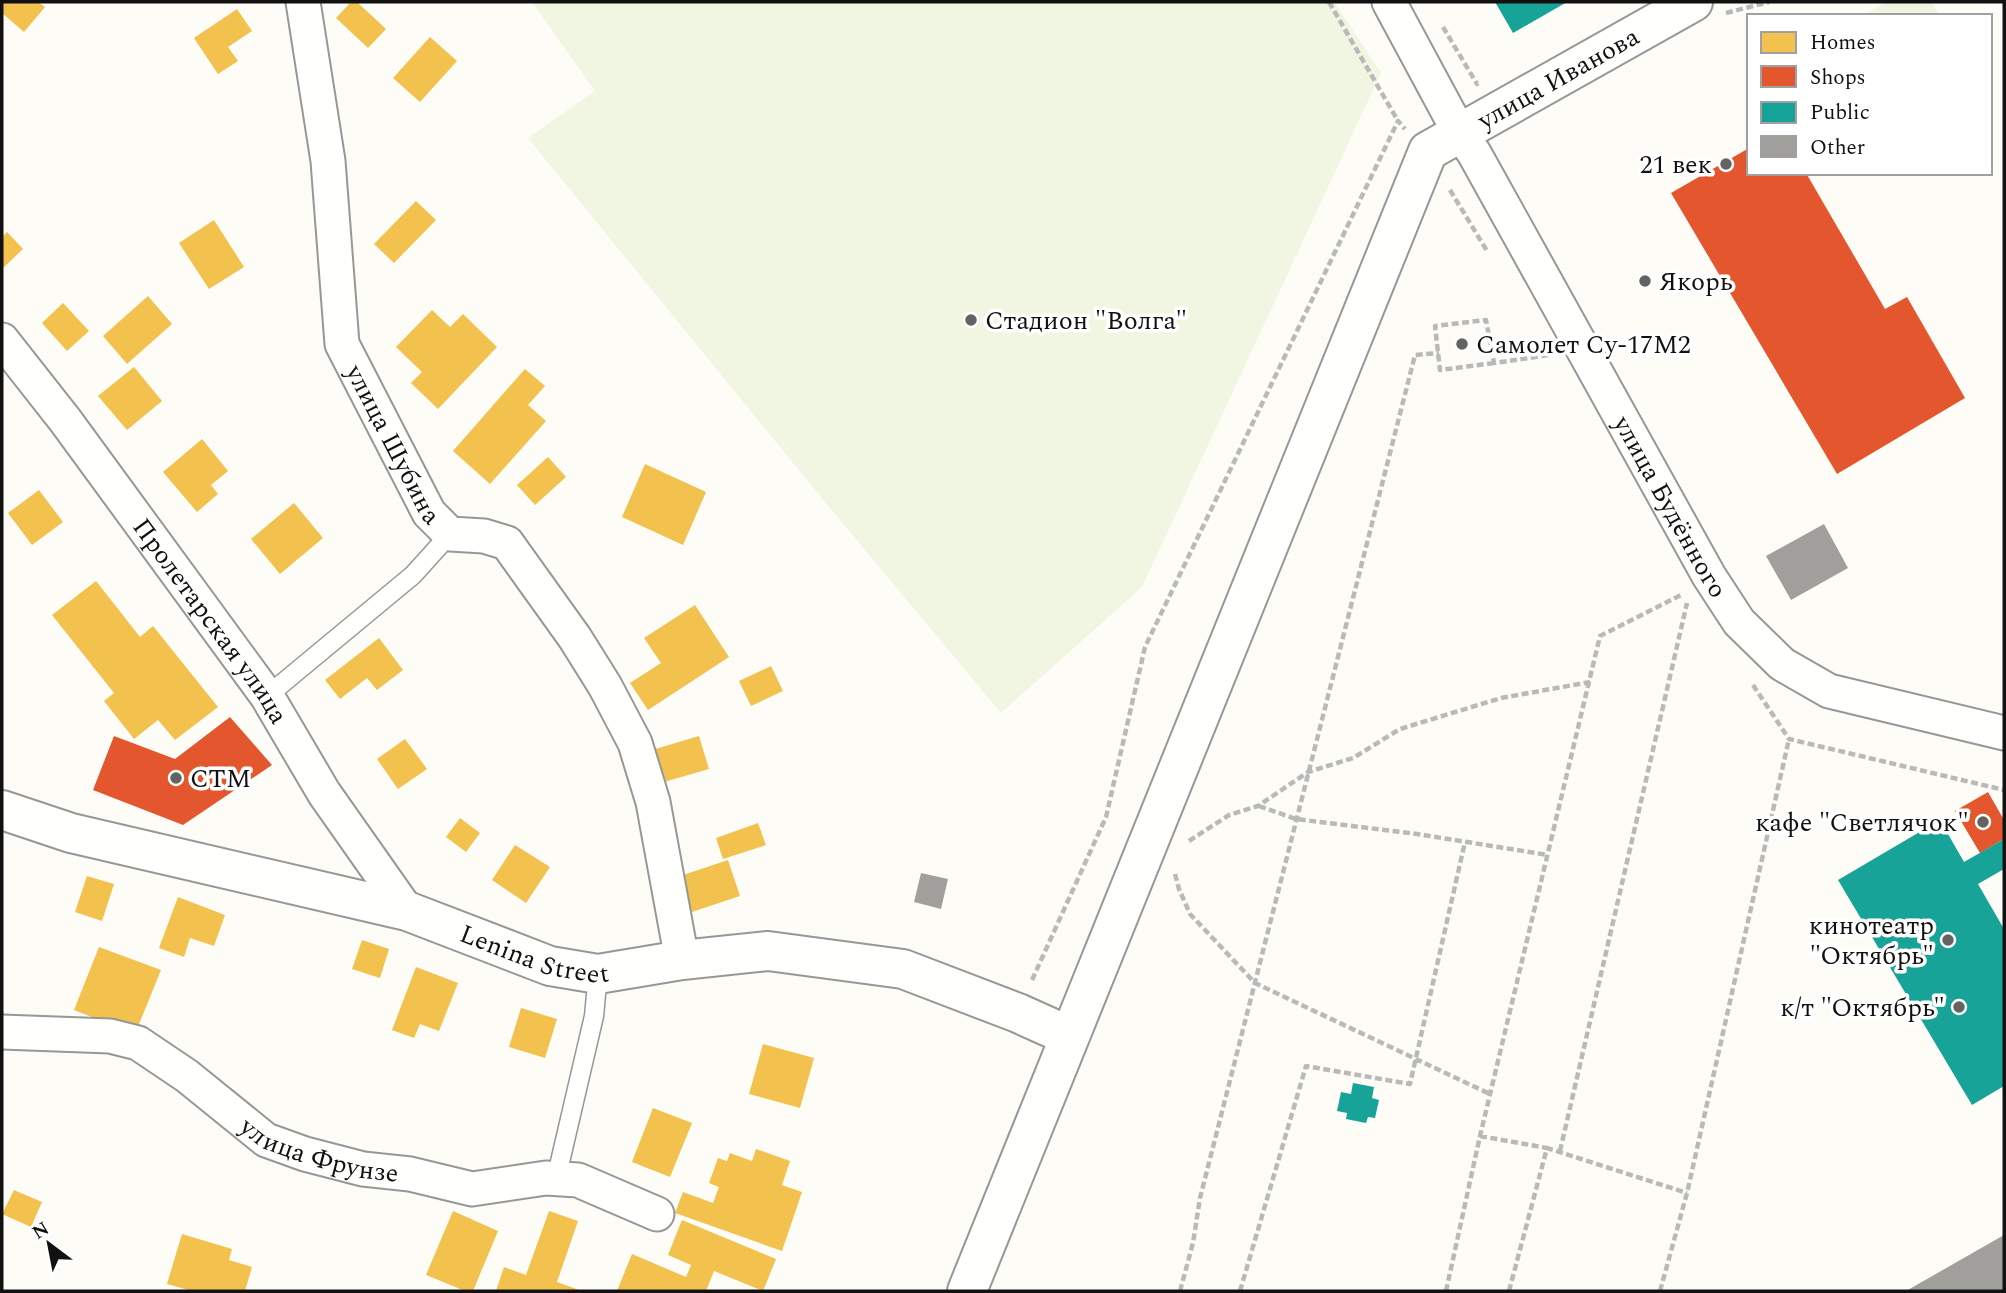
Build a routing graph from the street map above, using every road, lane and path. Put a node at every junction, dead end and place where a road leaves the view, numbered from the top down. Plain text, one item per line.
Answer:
1 (303, 2) edge
2 (1329, 2) edge
3 (1389, 2) edge
4 (1693, 2) edge
5 (1442, 25) dead end
6 (1489, 77) dead end
7 (1398, 121) junction
8 (1443, 141) junction
9 (2, 340) edge
10 (1439, 352) junction
11 (1550, 355) dead end
12 (1494, 363) junction
13 (450, 534) junction
14 (1590, 682) junction
15 (267, 696) junction
16 (2004, 733) edge
17 (1789, 739) dead end
18 (1308, 772) junction
19 (1258, 806) junction
20 (2, 810) edge
21 (1296, 819) junction
22 (1465, 842) junction
23 (1182, 845) dead end
24 (1548, 855) junction
25 (1173, 864) dead end
26 (407, 911) junction
27 (682, 960) junction
28 (598, 974) junction
29 (1255, 983) junction
30 (1018, 1013) junction
31 (2, 1031) edge
32 (1069, 1035) junction
33 (1416, 1059) junction
34 (1490, 1094) junction
35 (1480, 1136) junction
36 (1547, 1148) junction
37 (1560, 1151) junction
38 (556, 1178) junction
39 (1687, 1193) junction
40 (657, 1214) dead end
41 (967, 1291) edge
42 (1180, 1291) edge
43 (1240, 1291) edge
44 (1446, 1291) edge
45 (1509, 1291) edge
46 (1660, 1291) edge

1 - 13 street, улица Шубина
2 - 7 path
3 - 8 street, улица Будённого
4 - 8 street, улица Иванова
5 - 6 path
7 - 8 path
7 - 30 path
8 - 16 street, улица Будённого
8 - 32 street
9 - 15 street, Пролетарская улица
10 - 12 path
10 - 12 path
10 - 18 path
11 - 12 path
13 - 15 lane
13 - 27 street, улица Шубина
14 - 18 path
14 - 24 path
14 - 37 path
15 - 26 street, Пролетарская улица
17 - 39 path
18 - 19 path
18 - 21 path
19 - 21 path
19 - 23 path
20 - 26 street, Lenina Street
21 - 22 path
21 - 29 path
22 - 24 path
22 - 33 path
24 - 34 path
25 - 29 path
26 - 28 street, Lenina Street
27 - 28 street, Lenina Street
27 - 30 street, Lenina Street
28 - 38 lane
29 - 33 path
29 - 42 path
30 - 32 street, Lenina Street
31 - 38 street, улица Фрунзе
32 - 41 street
33 - 34 path
33 - 43 path
34 - 35 path
35 - 36 path
35 - 44 path
36 - 37 path
36 - 45 path
37 - 39 path
38 - 40 street, улица Фрунзе
39 - 46 path

